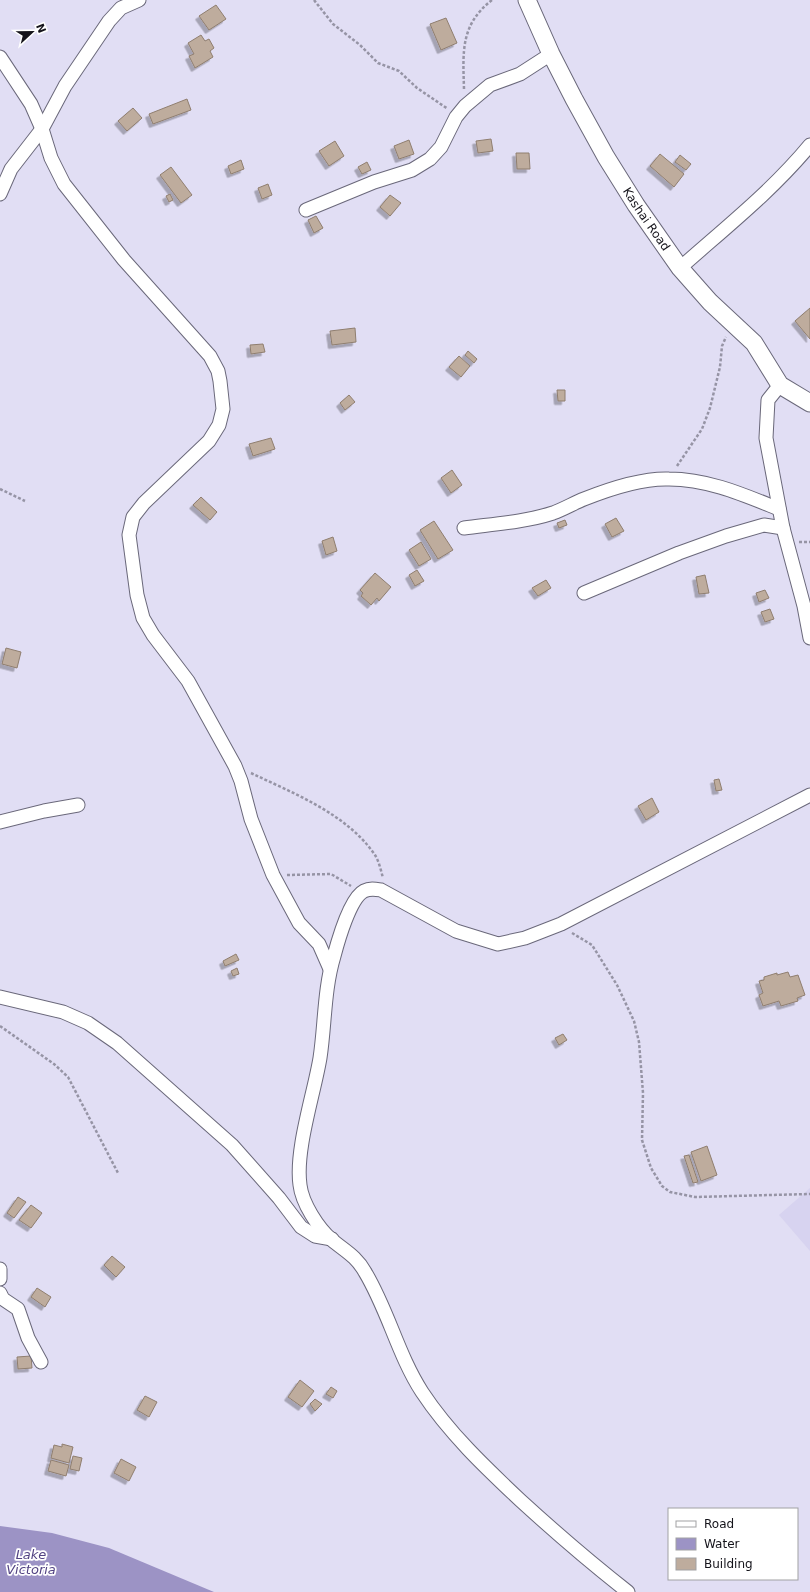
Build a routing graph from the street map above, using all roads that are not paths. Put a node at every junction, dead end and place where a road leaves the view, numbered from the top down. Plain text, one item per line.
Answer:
1 (139, 0) edge
2 (527, 0) edge
3 (551, 54) junction
4 (0, 56) edge
5 (42, 129) junction
6 (810, 145) edge
7 (5, 169) edge
8 (0, 194) edge
9 (306, 210) dead end
10 (680, 268) junction
11 (780, 385) junction
12 (810, 404) edge
13 (779, 509) junction
14 (464, 528) dead end
15 (783, 528) junction
16 (584, 593) dead end
17 (810, 638) edge
18 (810, 794) edge
19 (78, 805) dead end
20 (0, 822) edge
21 (330, 969) junction
22 (0, 997) edge
23 (332, 1239) junction
24 (0, 1269) edge
25 (0, 1279) edge
26 (0, 1293) edge
27 (41, 1362) dead end
28 (628, 1592) edge

1 - 5 street
2 - 3 street, Kashai Road
3 - 9 street
3 - 10 street, Kashai Road
4 - 5 street
5 - 7 street
5 - 21 street
6 - 10 street
7 - 8 street
10 - 11 street, Kashai Road
11 - 12 street, Kashai Road
11 - 13 street
13 - 14 street
13 - 15 street
15 - 16 street
15 - 17 street
18 - 21 street
19 - 20 street
21 - 23 street
22 - 23 street
23 - 28 street
24 - 25 street
26 - 27 street

